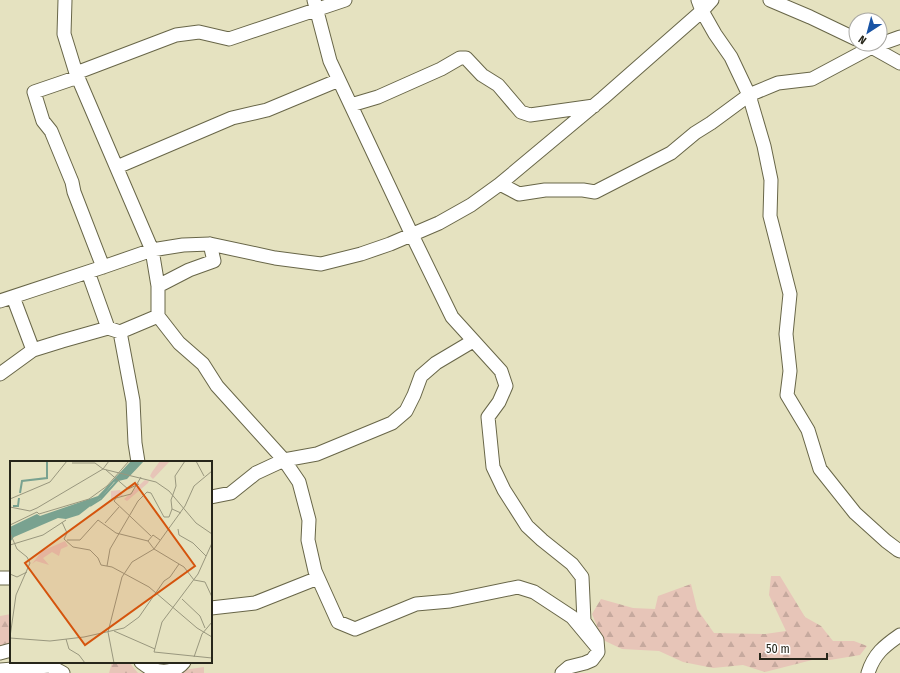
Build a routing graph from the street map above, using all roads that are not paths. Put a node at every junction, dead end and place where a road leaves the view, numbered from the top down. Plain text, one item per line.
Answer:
1 (65, 0) edge
2 (345, 0) edge
3 (712, 0) edge
4 (770, 0) edge
5 (315, 5) edge
6 (700, 6) edge
7 (848, 35) edge
8 (900, 37) edge
9 (888, 40) edge
10 (858, 52) edge
11 (882, 52) edge
12 (900, 62) edge
13 (77, 75) junction
14 (339, 80) junction
15 (749, 95) junction
16 (351, 105) junction
17 (594, 106) junction
18 (117, 167) junction
19 (500, 184) junction
20 (412, 235) junction
21 (210, 244) junction
22 (152, 250) junction
23 (103, 268) junction
24 (88, 272) junction
25 (158, 286) junction
26 (13, 297) junction
27 (0, 301) edge
28 (158, 316) junction
29 (114, 330) junction
30 (473, 341) junction
31 (33, 350) junction
32 (0, 374) edge
33 (284, 460) junction
34 (138, 461) edge
35 (212, 497) edge
36 (900, 551) edge
37 (318, 578) junction
38 (212, 608) edge
39 (900, 635) edge
40 (598, 646) junction
41 (10, 650) edge
42 (0, 653) edge
43 (142, 663) edge
44 (183, 663) edge
45 (0, 670) edge
46 (63, 673) edge
47 (562, 673) edge
48 (868, 673) edge

1 - 13 street
2 - 5 street
3 - 6 street
4 - 7 street
5 - 13 street
5 - 14 street
6 - 15 street
6 - 17 street
8 - 9 street
10 - 15 street
11 - 12 street
13 - 18 street
13 - 23 street
14 - 16 street
14 - 18 street
15 - 19 street
15 - 36 street
16 - 17 street
16 - 20 street
17 - 19 street
18 - 22 street
19 - 20 street
20 - 21 street
20 - 30 street
21 - 22 street
21 - 25 street
22 - 23 street
22 - 25 street
23 - 24 street
24 - 26 street
24 - 29 street
25 - 28 street
26 - 27 street
26 - 31 street
28 - 29 street
28 - 33 street
29 - 31 street
29 - 34 street
30 - 33 street
30 - 40 street
31 - 32 street
33 - 35 street
33 - 37 street
37 - 38 street
37 - 40 street
39 - 48 street
40 - 47 street
41 - 42 street
43 - 44 street
45 - 46 street

